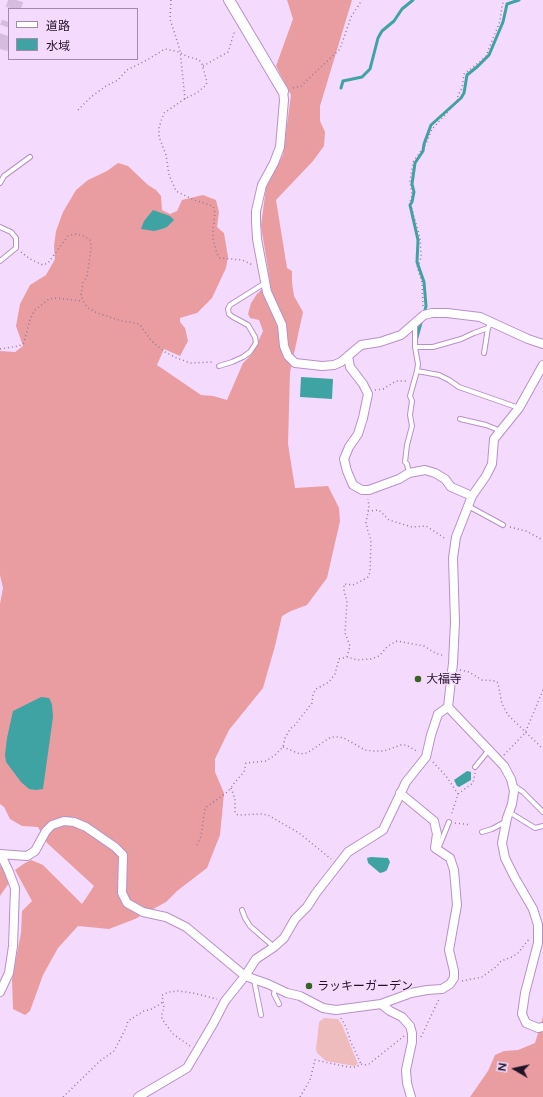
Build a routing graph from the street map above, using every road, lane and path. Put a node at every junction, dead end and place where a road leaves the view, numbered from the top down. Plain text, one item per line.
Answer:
1 (171, 0) edge
2 (229, 0) edge
3 (362, 0) edge
4 (504, 0) edge
5 (241, 20) junction
6 (180, 53) junction
7 (203, 66) junction
8 (283, 91) junction
9 (185, 98) junction
10 (78, 110) dead end
11 (30, 157) dead end
12 (0, 183) edge
13 (0, 227) edge
14 (16, 248) junction
15 (0, 261) edge
16 (263, 274) junction
17 (265, 283) junction
18 (82, 301) junction
19 (424, 314) junction
20 (415, 322) junction
21 (490, 325) junction
22 (543, 344) edge
23 (415, 347) junction
24 (0, 349) edge
25 (484, 353) dead end
26 (348, 356) junction
27 (232, 362) junction
28 (219, 366) dead end
29 (543, 366) edge
30 (417, 371) junction
31 (413, 381) junction
32 (366, 390) junction
33 (519, 408) junction
34 (460, 419) dead end
35 (500, 431) junction
36 (409, 473) junction
37 (369, 490) junction
38 (472, 496) junction
39 (468, 506) junction
40 (368, 511) junction
41 (503, 525) joint
42 (543, 540) edge
43 (455, 542) junction
44 (347, 658) junction
45 (453, 660) junction
46 (543, 690) edge
47 (448, 707) junction
48 (525, 733) junction
49 (283, 747) junction
50 (543, 749) edge
51 (490, 750) junction
52 (426, 757) junction
53 (499, 761) junction
54 (475, 767) joint
55 (513, 785) junction
56 (231, 788) junction
57 (400, 793) junction
58 (458, 794) junction
59 (509, 812) junction
60 (543, 812) edge
61 (506, 821) junction
62 (449, 822) junction
63 (471, 825) dead end
64 (543, 826) edge
65 (482, 832) dead end
66 (197, 845) dead end
67 (437, 850) junction
68 (1, 854) edge
69 (337, 865) junction
70 (242, 910) dead end
71 (538, 931) junction
72 (274, 948) junction
73 (245, 976) junction
74 (254, 979) junction
75 (452, 981) junction
76 (275, 988) junction
77 (443, 988) junction
78 (0, 992) edge
79 (224, 1001) junction
80 (163, 1002) junction
81 (279, 1004) dead end
82 (381, 1004) junction
83 (336, 1010) junction
84 (261, 1015) dead end
85 (543, 1027) edge
86 (411, 1030) junction
87 (410, 1049) junction
88 (198, 1051) junction
89 (361, 1064) junction
90 (63, 1097) edge
91 (138, 1097) edge
92 (300, 1097) edge
93 (411, 1097) edge

1 - 6 path
2 - 5 street
3 - 8 path
4 - 19 path
5 - 7 path
5 - 8 street
6 - 7 path
6 - 9 path
6 - 10 path
7 - 9 path
8 - 16 street
9 - 16 path
11 - 12 lane
13 - 14 lane
14 - 15 lane
14 - 18 path
16 - 17 street
17 - 26 street
17 - 27 lane
18 - 24 path
18 - 27 path
19 - 20 street
19 - 21 street
20 - 23 lane
20 - 26 street
21 - 22 street
21 - 23 lane
21 - 25 lane
23 - 30 lane
26 - 32 street
27 - 28 lane
29 - 33 street
30 - 31 lane
30 - 33 lane
31 - 32 path
31 - 36 lane
32 - 37 street
33 - 35 street
34 - 35 lane
35 - 38 street
36 - 37 street
36 - 38 street
37 - 40 path
38 - 39 street
39 - 41 lane
39 - 43 street
40 - 43 path
40 - 44 path
41 - 42 path
43 - 45 street
44 - 45 path
44 - 49 path
45 - 47 street
45 - 48 path
46 - 48 path
47 - 51 street
47 - 52 street
48 - 50 path
48 - 53 path
49 - 52 path
49 - 56 path
51 - 53 street
51 - 54 lane
52 - 57 street
52 - 58 path
53 - 55 street
54 - 58 path
55 - 59 street
55 - 60 lane
56 - 66 path
56 - 69 path
57 - 67 street
57 - 69 street
58 - 62 path
59 - 61 street
59 - 64 lane
61 - 65 lane
61 - 71 street
62 - 63 path
62 - 67 lane
67 - 75 street
68 - 73 street
68 - 78 street
69 - 72 street
70 - 72 lane
71 - 75 path
71 - 85 street
72 - 73 street
73 - 74 street
73 - 79 street
74 - 76 street
74 - 84 lane
75 - 77 street
76 - 81 lane
76 - 83 street
77 - 82 street
77 - 87 path
79 - 80 path
79 - 88 street
80 - 88 path
80 - 90 path
82 - 83 street
82 - 86 street
83 - 89 path
86 - 87 street
86 - 89 path
87 - 93 street
88 - 91 street
89 - 92 path

